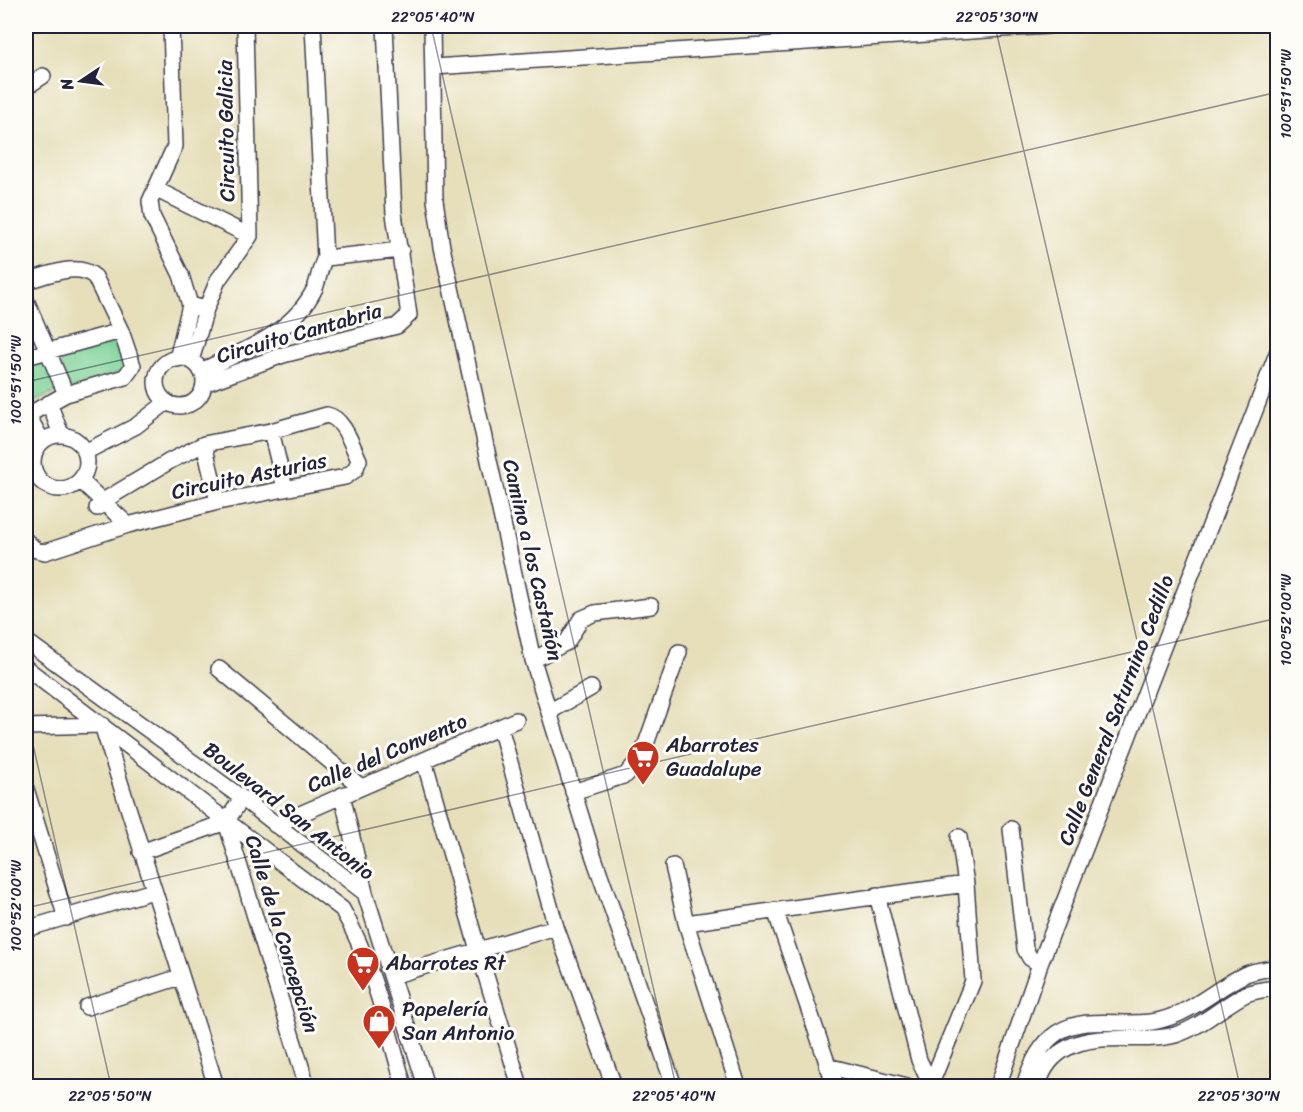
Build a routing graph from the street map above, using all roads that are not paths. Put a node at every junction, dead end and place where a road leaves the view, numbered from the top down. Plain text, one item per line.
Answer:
1 (171, 26) edge
2 (245, 26) edge
3 (313, 26) edge
4 (386, 26) edge
5 (432, 26) edge
6 (1048, 26) edge
7 (434, 67) junction
8 (43, 76) dead end
9 (26, 87) edge
10 (155, 189) junction
11 (249, 236) junction
12 (401, 250) junction
13 (325, 258) junction
14 (26, 281) edge
15 (26, 300) edge
16 (190, 305) junction
17 (206, 309) junction
18 (121, 331) junction
19 (275, 335) junction
20 (48, 351) junction
21 (1278, 351) edge
22 (283, 355) junction
23 (26, 357) edge
24 (194, 369) junction
25 (66, 394) junction
26 (167, 402) junction
27 (49, 403) junction
28 (27, 416) edge
29 (272, 431) junction
30 (61, 434) junction
31 (42, 441) junction
32 (204, 444) junction
33 (85, 452) junction
34 (30, 475) edge
35 (77, 483) junction
36 (285, 488) junction
37 (218, 502) junction
38 (100, 504) junction
39 (123, 527) junction
40 (26, 541) edge
41 (651, 606) dead end
42 (26, 641) edge
43 (679, 652) dead end
44 (533, 660) junction
45 (26, 668) edge
46 (219, 669) dead end
47 (591, 688) dead end
48 (549, 712) junction
49 (516, 720) dead end
50 (102, 725) junction
51 (26, 727) edge
52 (500, 727) junction
53 (424, 760) junction
54 (361, 787) junction
55 (26, 789) edge
56 (573, 792) junction
57 (342, 795) junction
58 (242, 798) junction
59 (226, 822) junction
60 (275, 825) junction
61 (1011, 829) dead end
62 (959, 837) dead end
63 (141, 852) junction
64 (673, 866) dead end
65 (966, 884) junction
66 (153, 891) junction
67 (365, 893) junction
68 (877, 895) junction
69 (775, 910) junction
70 (66, 918) junction
71 (686, 923) junction
72 (556, 927) junction
73 (26, 929) edge
74 (478, 950) junction
75 (1040, 964) junction
76 (1278, 968) edge
77 (392, 976) junction
78 (180, 977) junction
79 (1278, 988) edge
80 (87, 1007) dead end
81 (408, 1026) junction
82 (390, 1032) junction
83 (827, 1066) junction
84 (216, 1086) edge
85 (307, 1086) edge
86 (403, 1086) edge
87 (426, 1086) edge
88 (520, 1086) edge
89 (614, 1086) edge
90 (675, 1086) edge
91 (738, 1086) edge
92 (836, 1086) edge
93 (907, 1086) edge
94 (930, 1086) edge
95 (998, 1086) edge
96 (1024, 1086) edge
97 (1038, 1086) edge

1 - 10 street
2 - 11 street, Circuito Galicia
3 - 13 street, Circuito Cantabria
4 - 12 street, Circuito Cantabria
5 - 7 street, Camino a los Castañón
6 - 7 street
7 - 44 street, Camino a los Castañón
8 - 9 street
10 - 11 street, Circuito Galicia
10 - 16 street
11 - 17 street
12 - 13 street
12 - 22 street, Circuito Cantabria
13 - 19 street, Circuito Cantabria
14 - 18 street
15 - 20 street
16 - 17 street
16 - 24 street
17 - 24 street
18 - 20 street
18 - 25 street
19 - 22 street
19 - 24 street, Circuito Cantabria
20 - 23 street
20 - 25 street
21 - 75 street, Calle General Saturnino Cedillo
22 - 24 street, Circuito Cantabria
24 - 26 street
24 - 26 street
25 - 27 street
26 - 33 street
27 - 28 street
27 - 30 street
28 - 31 street
29 - 32 street, Circuito Asturias
29 - 36 street
29 - 36 street, Circuito Asturias
30 - 31 street
30 - 33 street
31 - 34 street
32 - 37 street
32 - 38 street, Circuito Asturias
33 - 35 street
34 - 35 street
35 - 38 street
36 - 37 street, Circuito Asturias
37 - 39 street, Circuito Asturias
38 - 39 street
39 - 40 street, Circuito Asturias
41 - 44 street
42 - 58 street, Boulevard San Antonio
43 - 56 street
44 - 48 street, Camino a los Castañón
45 - 50 street
46 - 54 street
47 - 48 street
48 - 56 street, Camino a los Castañón
49 - 52 street, Calle del Convento
50 - 51 street
50 - 59 street
50 - 63 street
52 - 53 street, Calle del Convento
52 - 72 street
53 - 54 street, Calle del Convento
53 - 74 street
54 - 57 street, Calle del Convento
55 - 70 street
56 - 90 street, Camino a los Castañón
57 - 60 street, Calle del Convento
57 - 67 street
58 - 59 street, Calle de la Concepción
58 - 60 street, Boulevard San Antonio
59 - 63 street
59 - 82 street
59 - 85 street, Calle de la Concepción
60 - 67 street, Boulevard San Antonio
61 - 75 street
62 - 65 street
63 - 66 street
64 - 71 street
65 - 68 street
65 - 94 street
66 - 70 street
66 - 78 street
67 - 77 street, Boulevard San Antonio
68 - 69 street
68 - 94 street
69 - 71 street
69 - 83 street
70 - 73 street
71 - 91 street
72 - 74 street
72 - 89 street
74 - 77 street
74 - 88 street
75 - 95 street, Calle General Saturnino Cedillo
76 - 96 street
77 - 81 street, Boulevard San Antonio
78 - 80 street
78 - 84 street
79 - 97 street
81 - 82 street
81 - 87 street, Boulevard San Antonio
82 - 86 street
83 - 92 street
83 - 93 street

